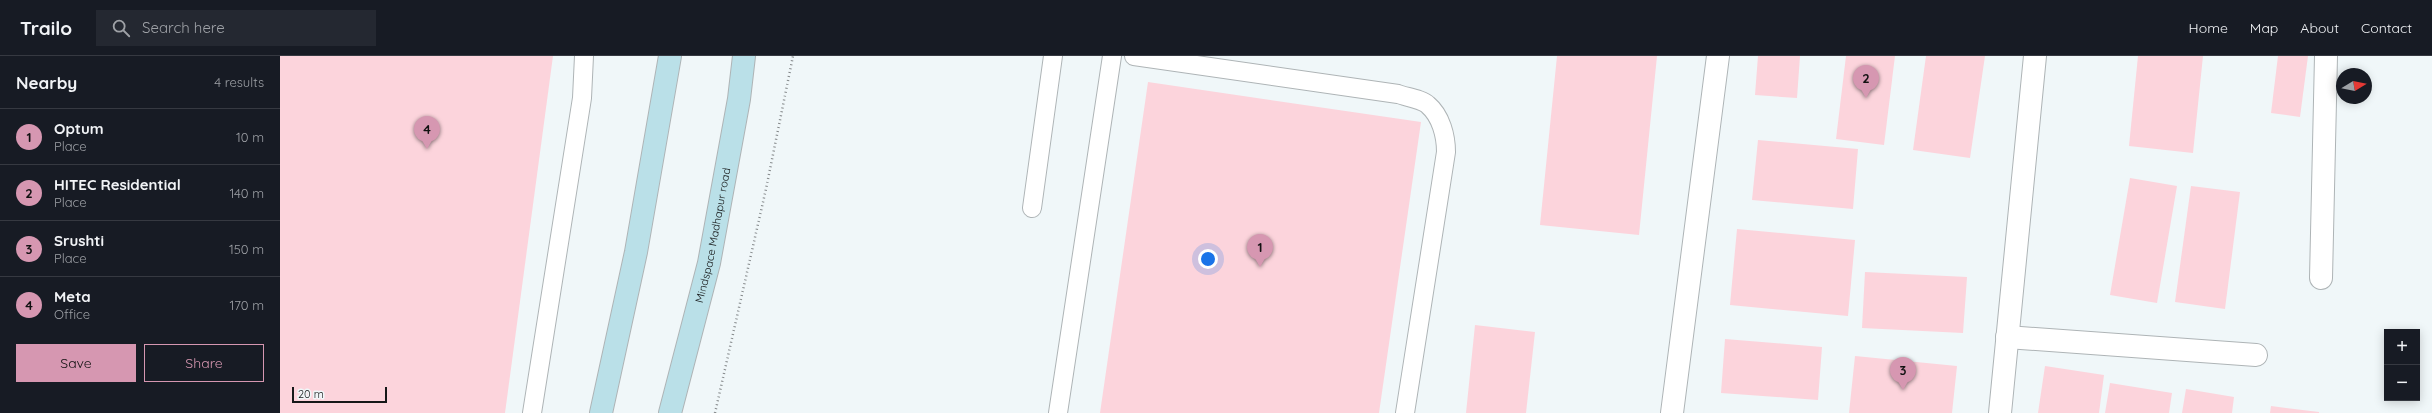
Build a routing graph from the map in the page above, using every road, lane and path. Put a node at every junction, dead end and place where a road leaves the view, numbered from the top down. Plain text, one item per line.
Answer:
1 (584, 56) edge
2 (670, 56) edge
3 (744, 56) edge
4 (793, 56) edge
5 (1053, 56) edge
6 (1112, 56) edge
7 (1134, 56) edge
8 (1718, 56) edge
9 (2035, 56) edge
10 (2326, 56) edge
11 (1032, 208) dead end
12 (2321, 278) dead end
13 (2007, 337) junction
14 (2256, 355) dead end
15 (532, 413) edge
16 (601, 413) edge
17 (670, 413) edge
18 (714, 413) edge
19 (1058, 413) edge
20 (1405, 413) edge
21 (1672, 413) edge
22 (2000, 413) edge

1 - 15 lane
2 - 16 street
3 - 17 street, Mindspace Madhapur road
4 - 18 path
5 - 11 lane
6 - 19 lane
7 - 20 lane
8 - 21 street
9 - 13 street
10 - 12 street
13 - 14 street
13 - 22 street

